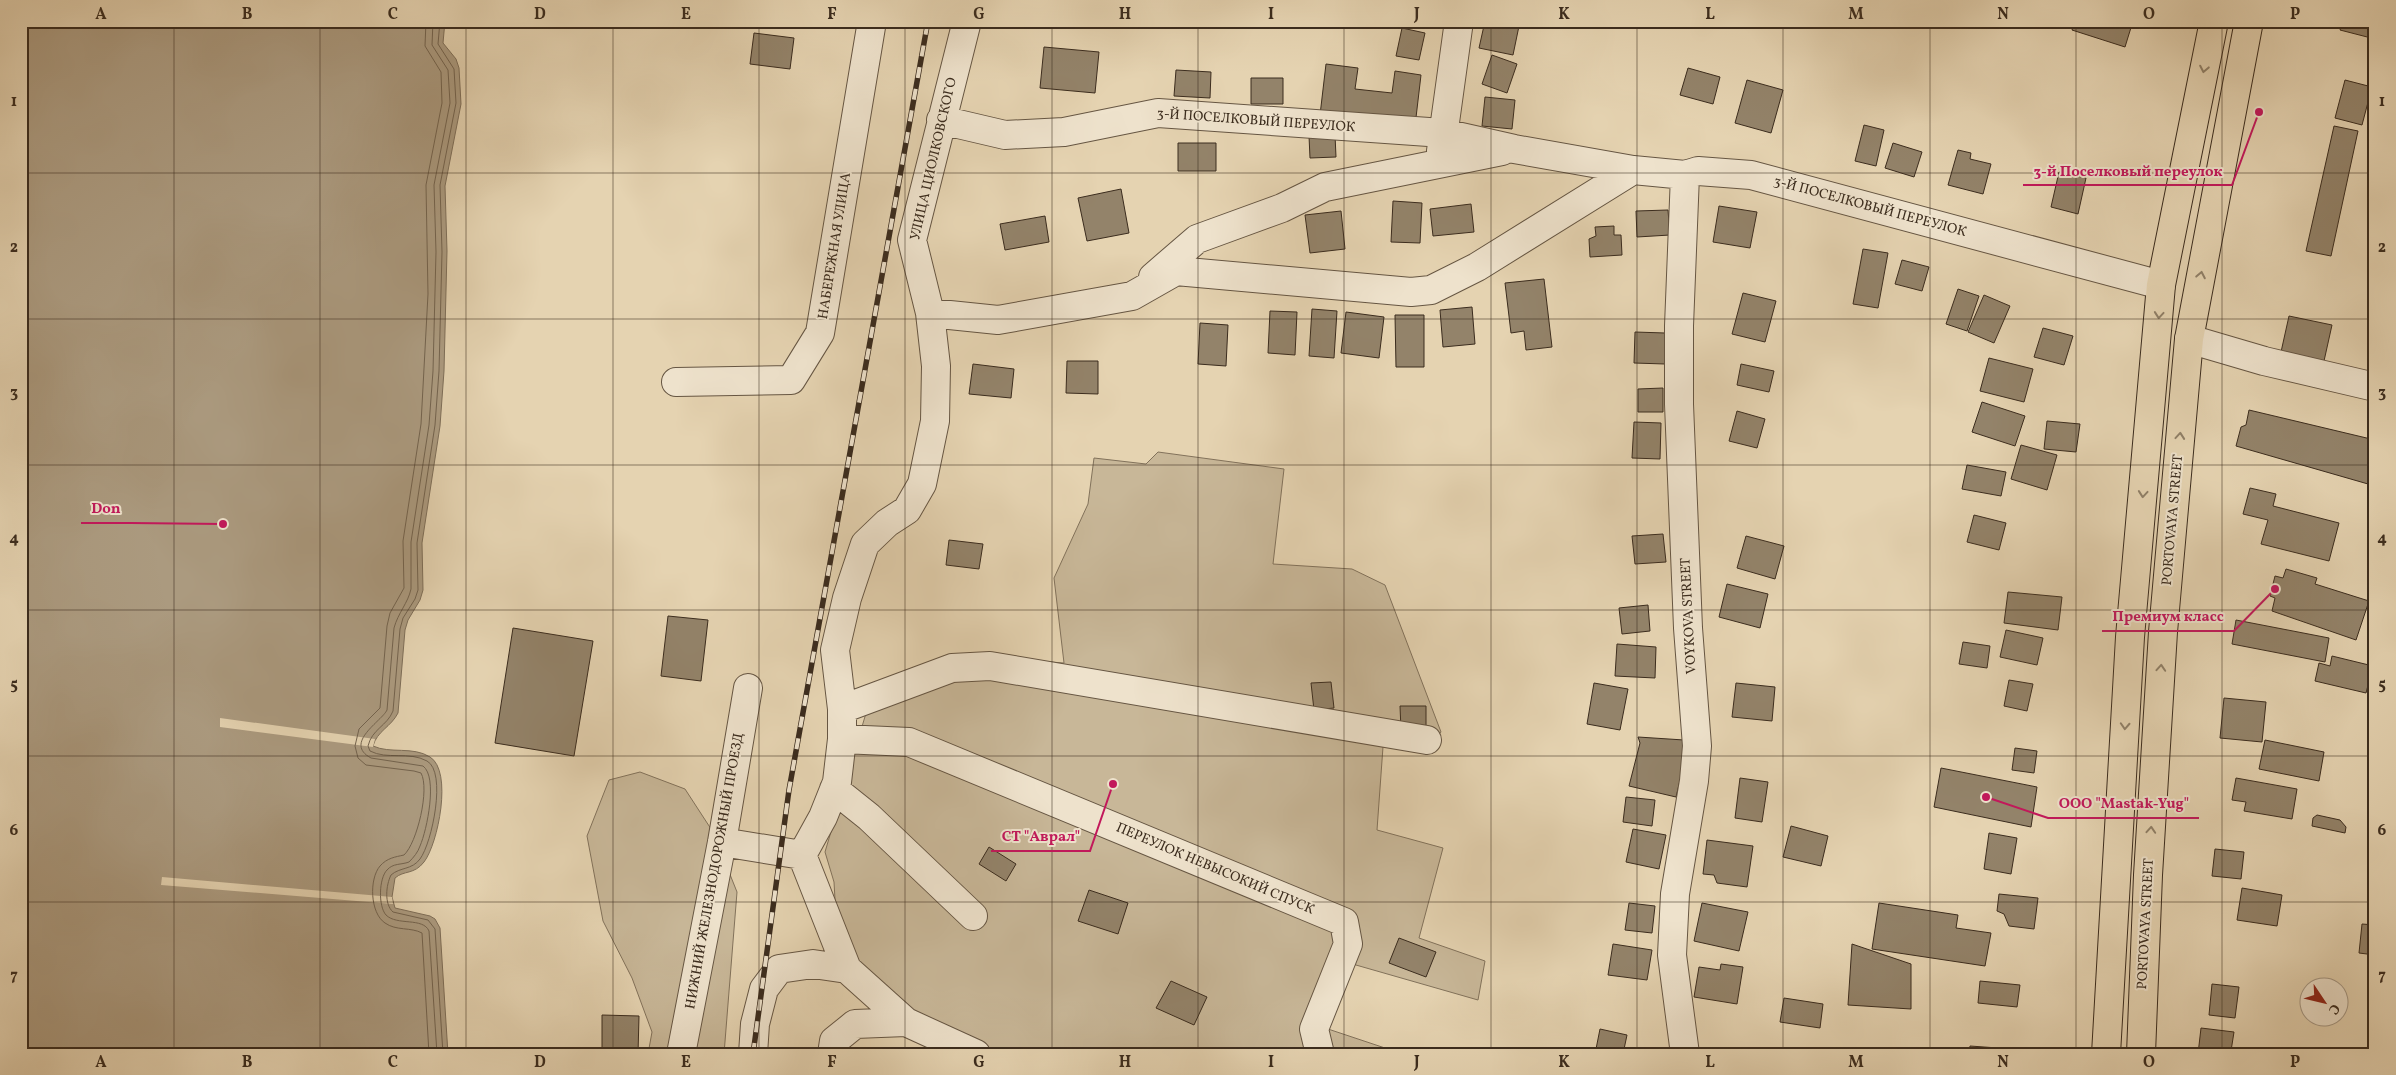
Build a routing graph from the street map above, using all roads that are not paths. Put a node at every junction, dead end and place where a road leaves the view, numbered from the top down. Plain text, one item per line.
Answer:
1 (872, 21) edge
2 (967, 21) edge
3 (1459, 21) edge
4 (2214, 21) edge
5 (2249, 21) edge
6 (941, 120) junction
7 (1443, 133) junction
8 (1514, 149) junction
9 (1441, 163) junction
10 (1633, 170) junction
11 (1685, 175) junction
12 (2162, 285) junction
13 (1132, 296) junction
14 (930, 313) junction
15 (2189, 339) junction
16 (676, 382) dead end
17 (2375, 386) edge
18 (748, 688) dead end
19 (842, 710) junction
20 (842, 740) junction
21 (1427, 740) dead end
22 (834, 789) junction
23 (722, 842) junction
24 (802, 855) junction
25 (973, 916) dead end
26 (847, 969) junction
27 (906, 1022) junction
28 (681, 1054) edge
29 (752, 1054) edge
30 (832, 1054) edge
31 (976, 1054) edge
32 (1320, 1054) edge
33 (1686, 1054) edge
34 (2106, 1054) edge
35 (2141, 1054) edge

1 - 16 street, НАБЕРЕЖНАЯ УЛИЦА
2 - 6 street, УЛИЦА ЦИОЛКОВСКОГО
3 - 7 street
4 -> 12 main road
15 -> 5 main road, PORTOVAYA STREET
6 - 7 street, 3-Й ПОСЕЛКОВЫЙ ПЕРЕУЛОК
6 - 14 street, УЛИЦА ЦИОЛКОВСКОГО
7 - 8 street, 3-Й ПОСЕЛКОВЫЙ ПЕРЕУЛОК
7 - 9 street
8 - 9 street, 3-Й ПОСЕЛКОВЫЙ ПЕРЕУЛОК
8 - 10 street, 3-Й ПОСЕЛКОВЫЙ ПЕРЕУЛОК
9 - 13 street, 3-Й ПОСЕЛКОВЫЙ ПЕРЕУЛОК
10 - 11 street, 3-Й ПОСЕЛКОВЫЙ ПЕРЕУЛОК
10 - 13 street
11 - 12 street, 3-Й ПОСЕЛКОВЫЙ ПЕРЕУЛОК
11 - 33 street, VOYKOVA STREET
12 -> 34 main road
13 - 14 street
14 - 19 street, УЛИЦА ЦИОЛКОВСКОГО
15 - 17 street
35 -> 15 main road, PORTOVAYA STREET
18 - 23 street, НИЖНИЙ ЖЕЛЕЗНОДОРОЖНЫЙ ПРОЕЗД
19 - 20 street, УЛИЦА ЦИОЛКОВСКОГО
19 - 21 street
20 - 22 street, УЛИЦА ЦИОЛКОВСКОГО
20 - 32 street, ПЕРЕУЛОК НЕВЫСОКИЙ СПУСК
22 - 24 street, УЛИЦА ЦИОЛКОВСКОГО
22 - 25 street
23 - 24 street
23 - 28 street, НИЖНИЙ ЖЕЛЕЗНОДОРОЖНЫЙ ПРОЕЗД
24 - 26 street
26 - 27 street
26 - 29 street
27 - 30 street
27 - 31 street

